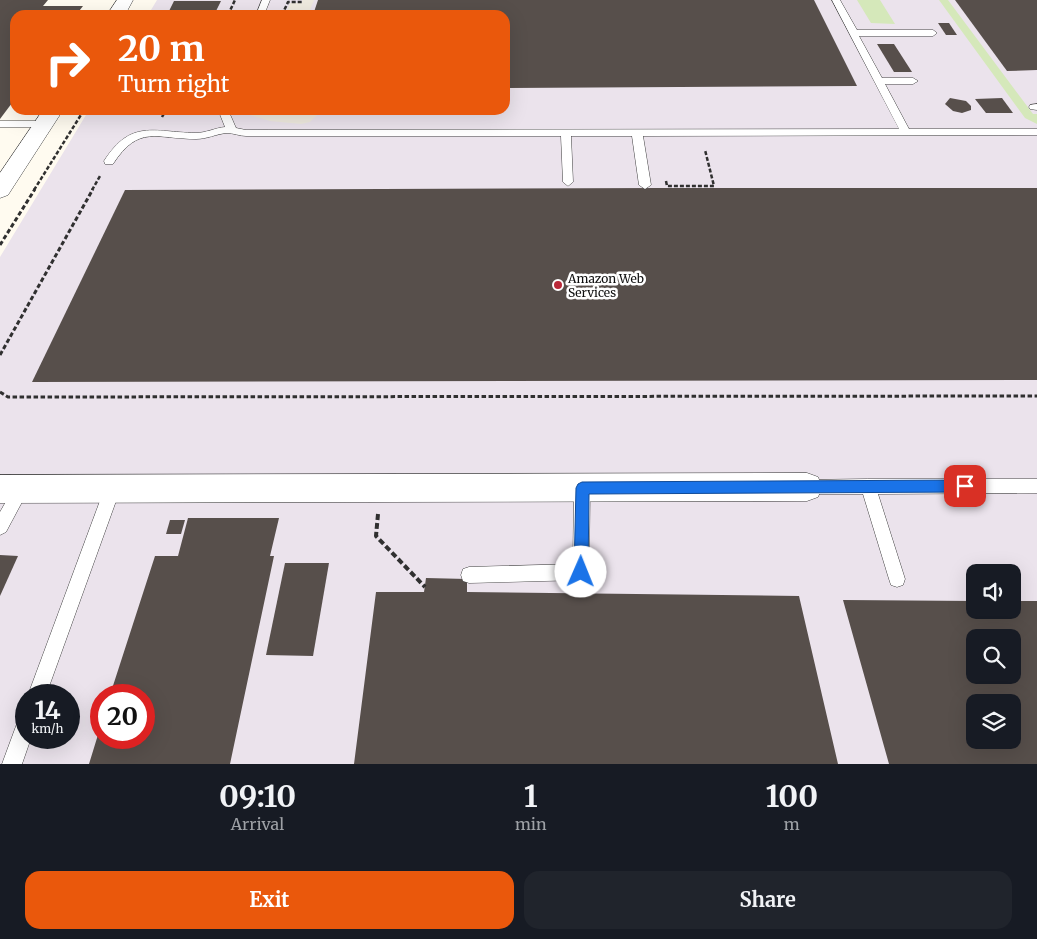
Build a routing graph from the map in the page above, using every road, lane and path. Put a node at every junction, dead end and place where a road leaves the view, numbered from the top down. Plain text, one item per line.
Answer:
1 (836, 0) edge
2 (302, 2) dead end
3 (284, 10) edge
4 (854, 33) junction
5 (933, 33) dead end
6 (879, 81) junction
7 (914, 81) dead end
8 (81, 115) edge
9 (225, 115) edge
10 (48, 117) edge
11 (0, 124) edge
12 (232, 130) junction
13 (906, 132) junction
14 (1037, 132) edge
15 (566, 133) junction
16 (637, 133) junction
17 (109, 161) joint
18 (568, 182) dead end
19 (645, 185) dead end
20 (0, 190) edge
21 (0, 245) edge
22 (0, 355) edge
23 (0, 392) edge
24 (1037, 396) edge
25 (868, 486) junction
26 (1037, 486) edge
27 (807, 487) joint
28 (582, 488) junction
29 (10, 489) edge
30 (381, 489) junction
31 (112, 490) junction
32 (0, 527) edge
33 (469, 575) dead end
34 (898, 579) dead end
35 (425, 587) dead end
36 (41, 684) edge
37 (18, 749) edge
38 (12, 764) edge

1 - 4 lane
2 - 3 path
4 - 5 lane
4 - 6 lane
6 - 7 lane
6 - 13 lane
8 - 21 path
9 - 12 lane
10 - 11 lane
10 - 20 street
12 - 15 lane
12 - 17 lane
13 - 14 lane
13 - 16 lane
15 - 16 lane
15 - 18 lane
16 - 19 lane
17 - 22 path
23 - 24 path
25 - 26 lane
25 - 27 lane
25 - 34 lane
27 - 28 street
28 - 30 street
28 - 33 lane
29 - 31 street
29 - 32 lane
30 - 31 street
30 - 35 path
31 - 36 lane
37 - 38 lane

